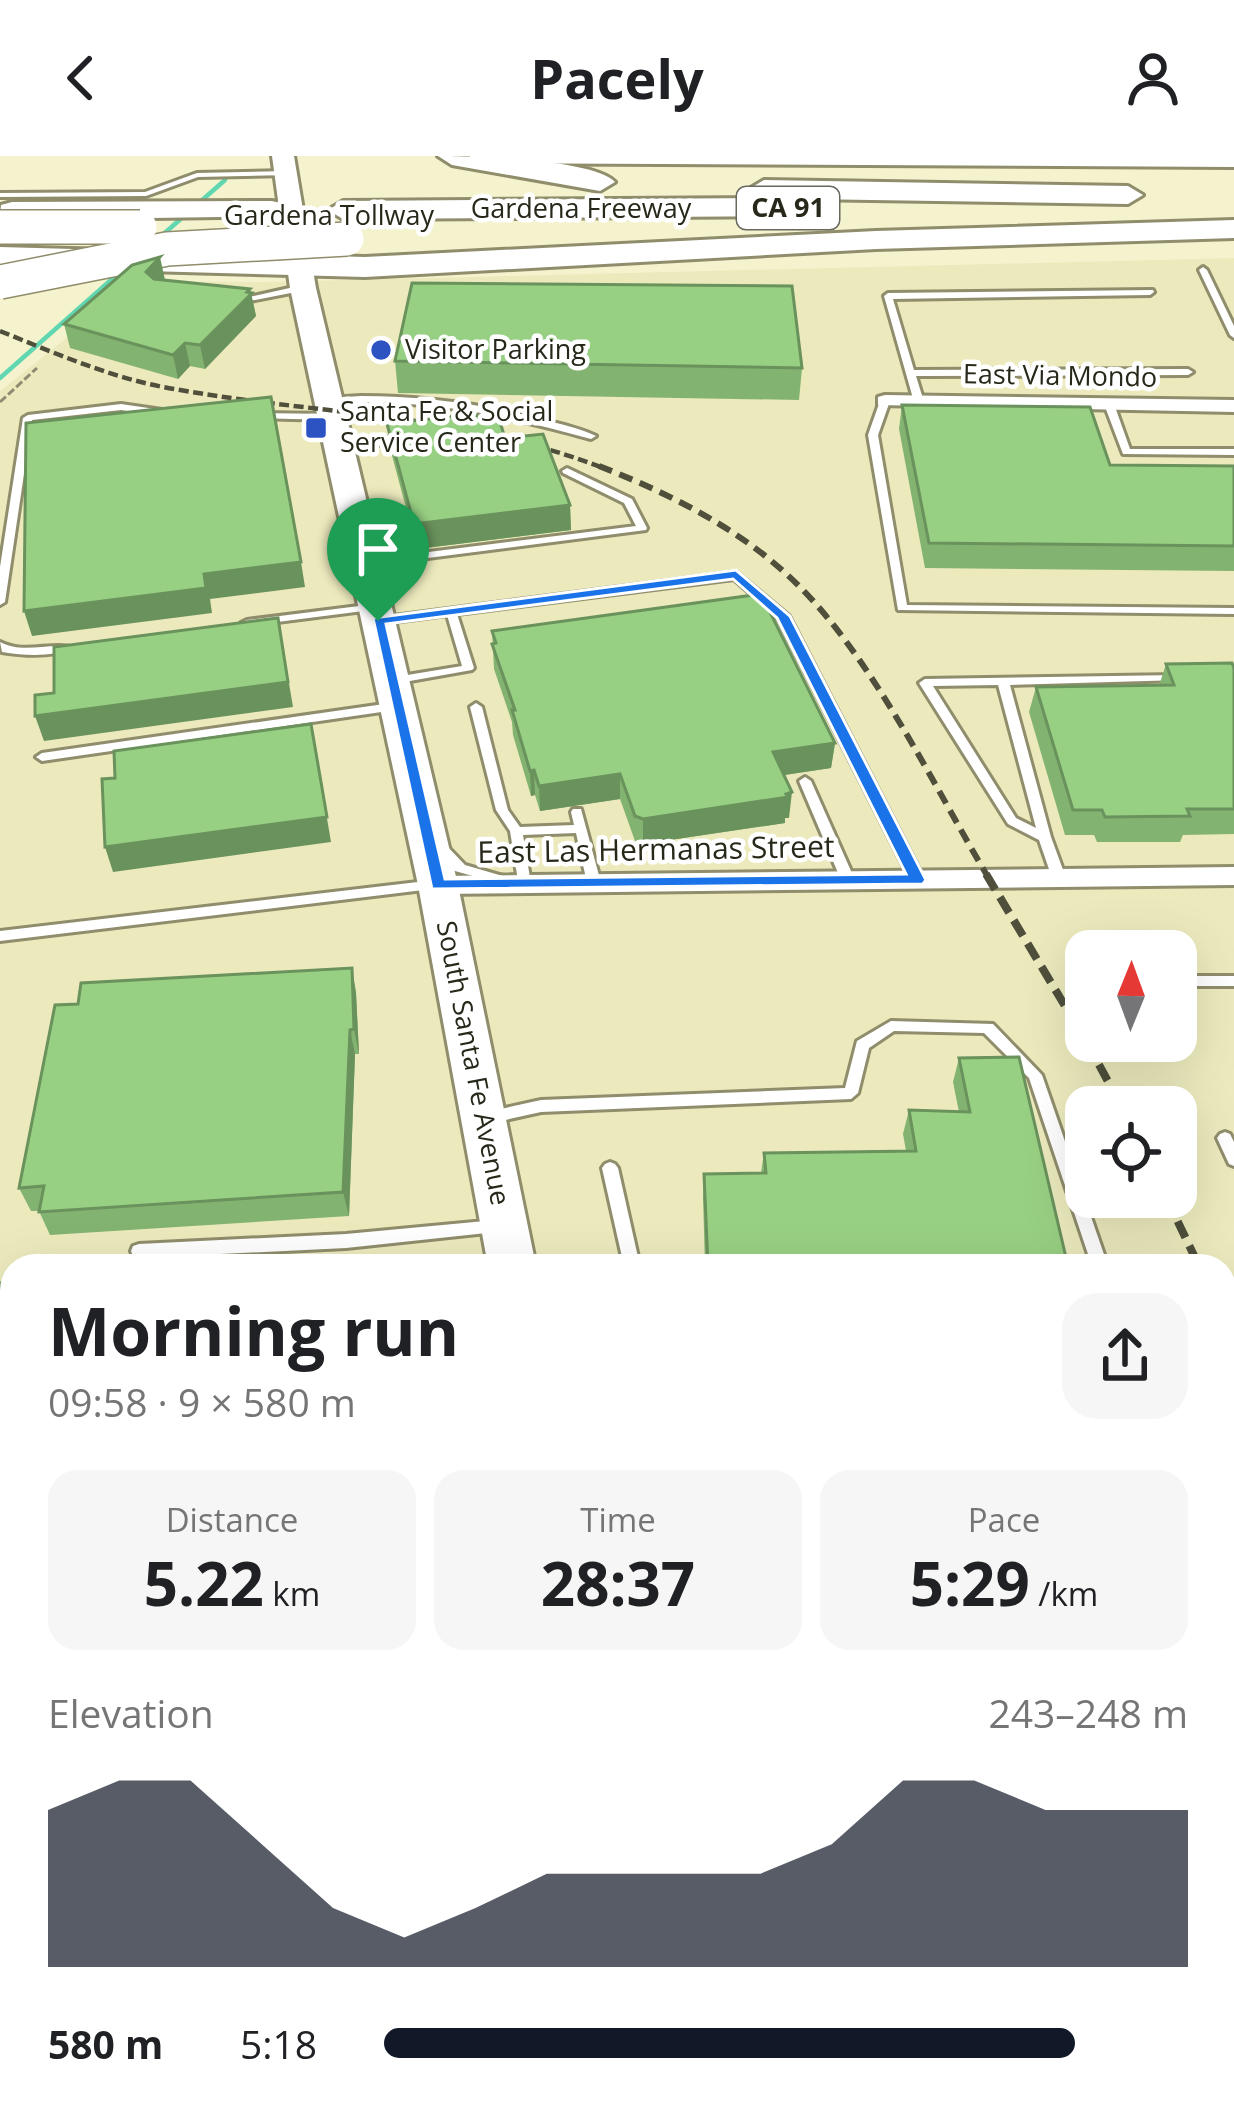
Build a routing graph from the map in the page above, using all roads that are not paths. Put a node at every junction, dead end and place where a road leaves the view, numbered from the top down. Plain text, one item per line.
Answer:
1 (452, 156) edge
2 (481, 156) edge
3 (818, 157) edge
4 (1234, 160) edge
5 (285, 165) edge
6 (0, 195) edge
7 (1152, 195) dead end
8 (1234, 208) edge
9 (0, 214) edge
10 (345, 223) junction
11 (0, 227) edge
12 (1234, 228) edge
13 (0, 257) edge
14 (1203, 270) dead end
15 (300, 277) junction
16 (0, 282) edge
17 (1150, 292) dead end
18 (218, 299) edge
19 (1234, 335) edge
20 (1188, 372) dead end
21 (910, 373) junction
22 (885, 401) joint
23 (919, 402) junction
24 (1109, 404) junction
25 (1234, 406) edge
26 (330, 409) junction
27 (238, 417) edge
28 (179, 421) edge
29 (423, 434) edge
30 (592, 436) dead end
31 (339, 448) junction
32 (1234, 452) edge
33 (568, 472) dead end
34 (365, 563) junction
35 (0, 602) edge
36 (451, 611) junction
37 (1234, 611) edge
38 (377, 614) junction
39 (221, 626) edge
40 (0, 645) edge
41 (80, 646) edge
42 (1187, 678) edge
43 (1003, 681) junction
44 (394, 693) junction
45 (476, 707) dead end
46 (42, 757) dead end
47 (805, 781) dead end
48 (577, 812) dead end
49 (582, 830) junction
50 (426, 831) junction
51 (516, 831) junction
52 (1045, 837) junction
53 (1234, 876) edge
54 (1059, 878) junction
55 (848, 880) junction
56 (917, 880) junction
57 (594, 883) junction
58 (520, 884) junction
59 (438, 885) junction
60 (0, 936) edge
61 (1197, 981) edge
62 (1234, 981) edge
63 (484, 1118) junction
64 (1225, 1138) dead end
65 (1234, 1160) edge
66 (610, 1168) dead end
67 (509, 1246) edge
68 (139, 1251) dead end
69 (629, 1254) edge
70 (1096, 1254) edge

1 - 7 highway
2 - 3 main road
3 - 4 main road
5 - 6 lane
5 - 15 main road, South Santa Fe Avenue
8 - 10 highway, Gardena Tollway
9 - 10 highway, Gardena Tollway
10 - 11 highway, bridge
10 - 12 highway, CA 91
10 - 16 highway, bridge
12 - 15 highway
13 - 15 highway, bridge
14 - 19 lane
15 - 18 lane
15 - 26 main road, South Santa Fe Avenue
17 - 21 lane
20 - 21 lane
21 - 23 lane
22 - 23 street, East Via Mondo
22 - 37 lane
23 - 24 street, East Via Mondo
24 - 25 street, East Via Mondo
24 - 32 lane
26 - 27 lane
26 - 30 lane
26 - 31 main road, South Santa Fe Avenue
28 - 35 lane
29 - 31 lane
31 - 34 main road, South Santa Fe Avenue
33 - 34 lane
34 - 38 main road, South Santa Fe Avenue
36 - 38 lane
36 - 44 lane
36 - 56 lane
38 - 39 lane
38 - 44 main road, South Santa Fe Avenue
40 - 41 lane
42 - 43 lane
43 - 52 lane
43 - 52 lane
44 - 46 lane
44 - 50 main road, South Santa Fe Avenue
45 - 51 lane
47 - 55 lane
48 - 49 lane
49 - 51 lane
49 - 57 lane
50 - 58 lane
50 - 59 main road, South Santa Fe Avenue
51 - 58 lane
52 - 54 lane
53 - 54 street, East Las Hermanas Street
54 - 56 street, East Las Hermanas Street
55 - 56 street, East Las Hermanas Street
55 - 57 street, East Las Hermanas Street
57 - 58 street, East Las Hermanas Street
58 - 59 street, East Las Hermanas Street
59 - 60 lane
59 - 63 main road, South Santa Fe Avenue
61 - 62 lane
63 - 67 main road, South Santa Fe Avenue
63 - 70 lane
64 - 65 lane
66 - 69 lane
67 - 68 lane

